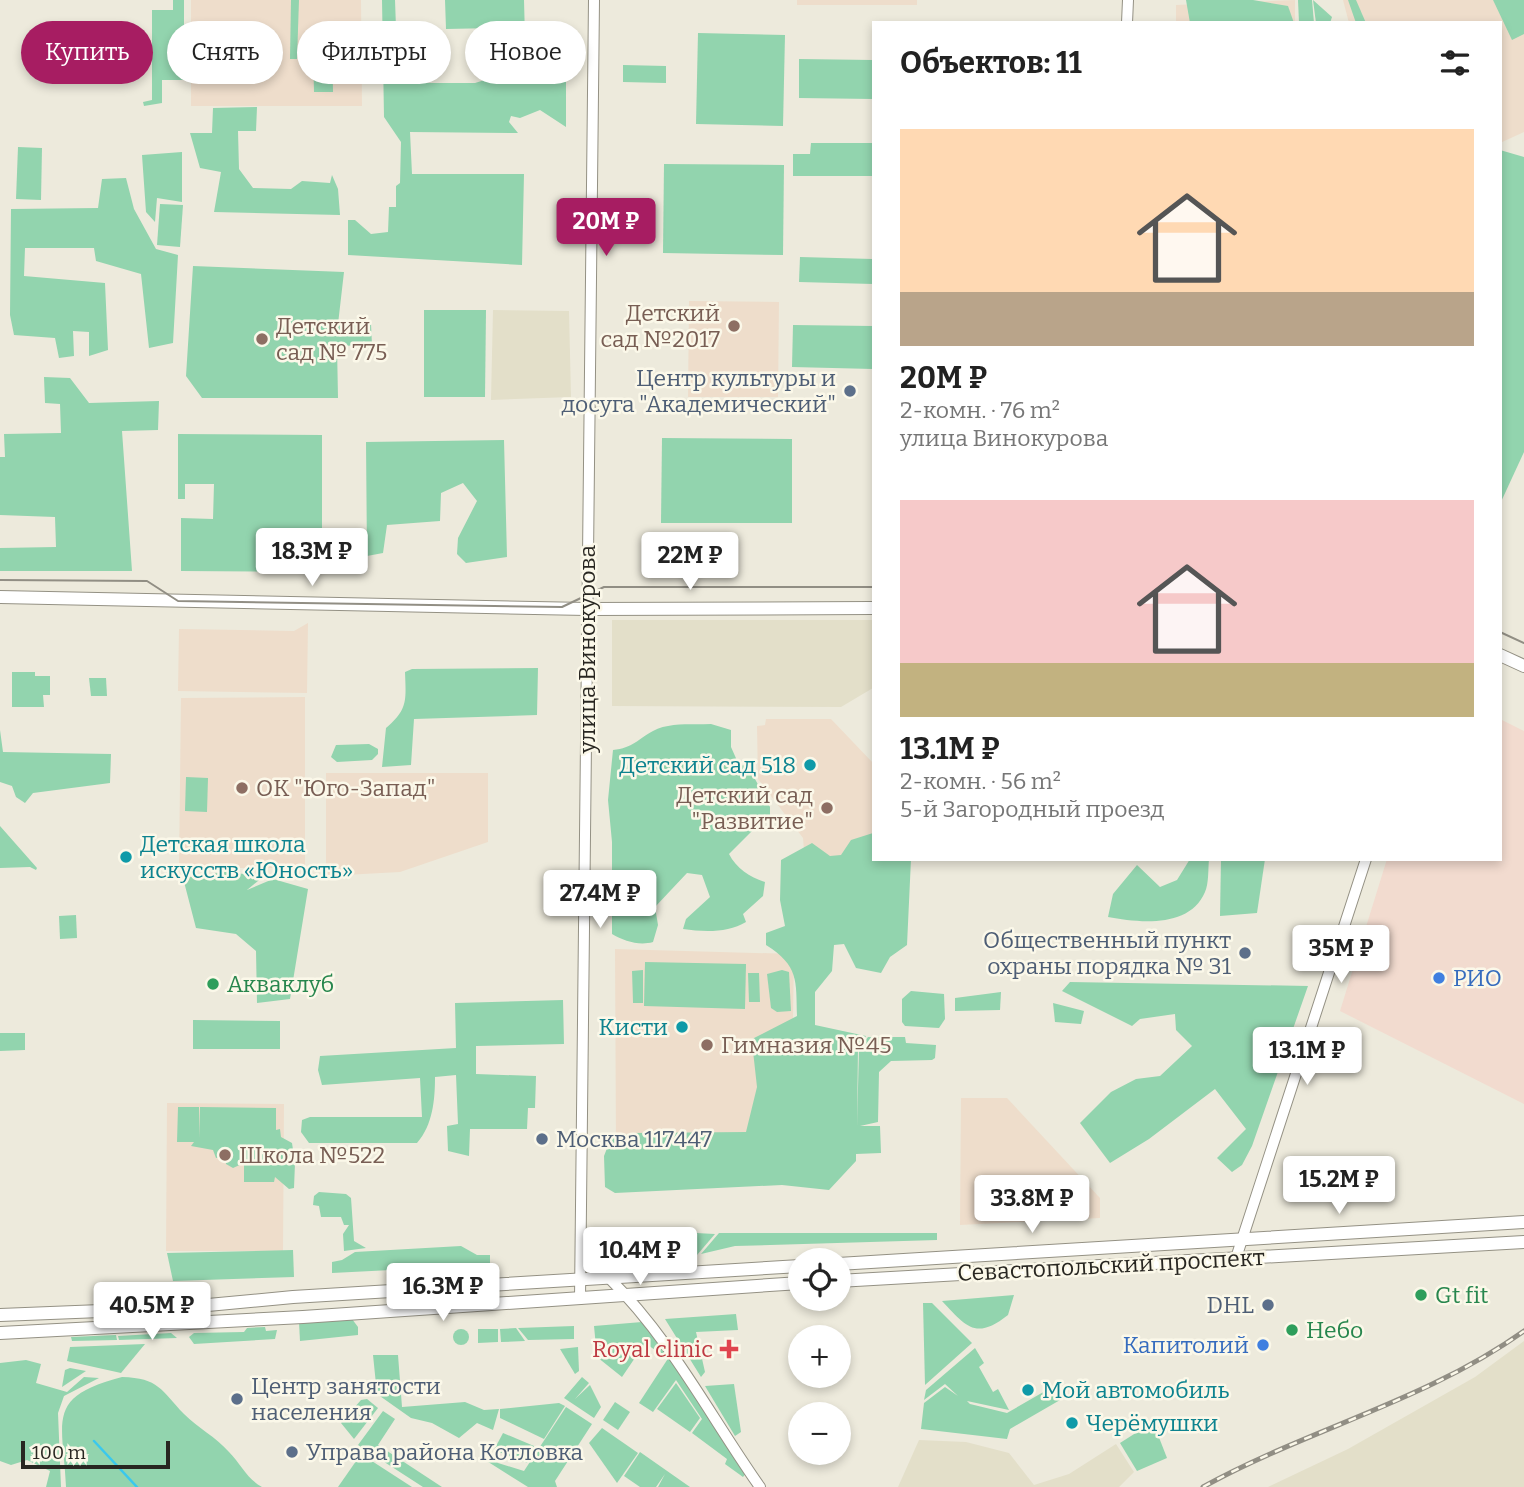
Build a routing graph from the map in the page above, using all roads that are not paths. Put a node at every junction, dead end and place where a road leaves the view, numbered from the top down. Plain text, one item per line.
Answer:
1 (594, 0) edge
2 (1128, 0) edge
3 (1128, 21) edge
4 (0, 597) edge
5 (872, 608) edge
6 (587, 609) junction
7 (1502, 656) edge
8 (1524, 666) edge
9 (1365, 861) edge
10 (1524, 1222) edge
11 (1383, 1230) junction
12 (1241, 1239) junction
13 (1524, 1242) edge
14 (1384, 1250) junction
15 (1236, 1258) junction
16 (851, 1263) edge
17 (788, 1267) edge
18 (609, 1278) junction
19 (581, 1280) junction
20 (851, 1280) edge
21 (788, 1284) edge
22 (625, 1293) junction
23 (580, 1299) junction
24 (0, 1315) edge
25 (0, 1333) edge
26 (760, 1487) edge

1 - 6 street, улица Винокурова
2 - 3 street
4 - 6 main road
5 - 6 main road
6 - 19 street, улица Винокурова
7 - 8 main road
9 - 12 street
10 - 11 main road, Севастопольский проспект
11 - 12 main road, Севастопольский проспект
11 - 14 street
12 - 15 street
12 - 16 main road, Севастопольский проспект
13 - 14 main road, Севастопольский проспект
14 - 15 main road, Севастопольский проспект
15 - 20 main road, Севастопольский проспект
17 - 18 main road
18 - 19 main road
18 - 22 street
19 - 23 street, улица Винокурова
19 - 24 main road
21 - 22 main road
22 - 23 main road
22 - 26 street
23 - 25 main road

